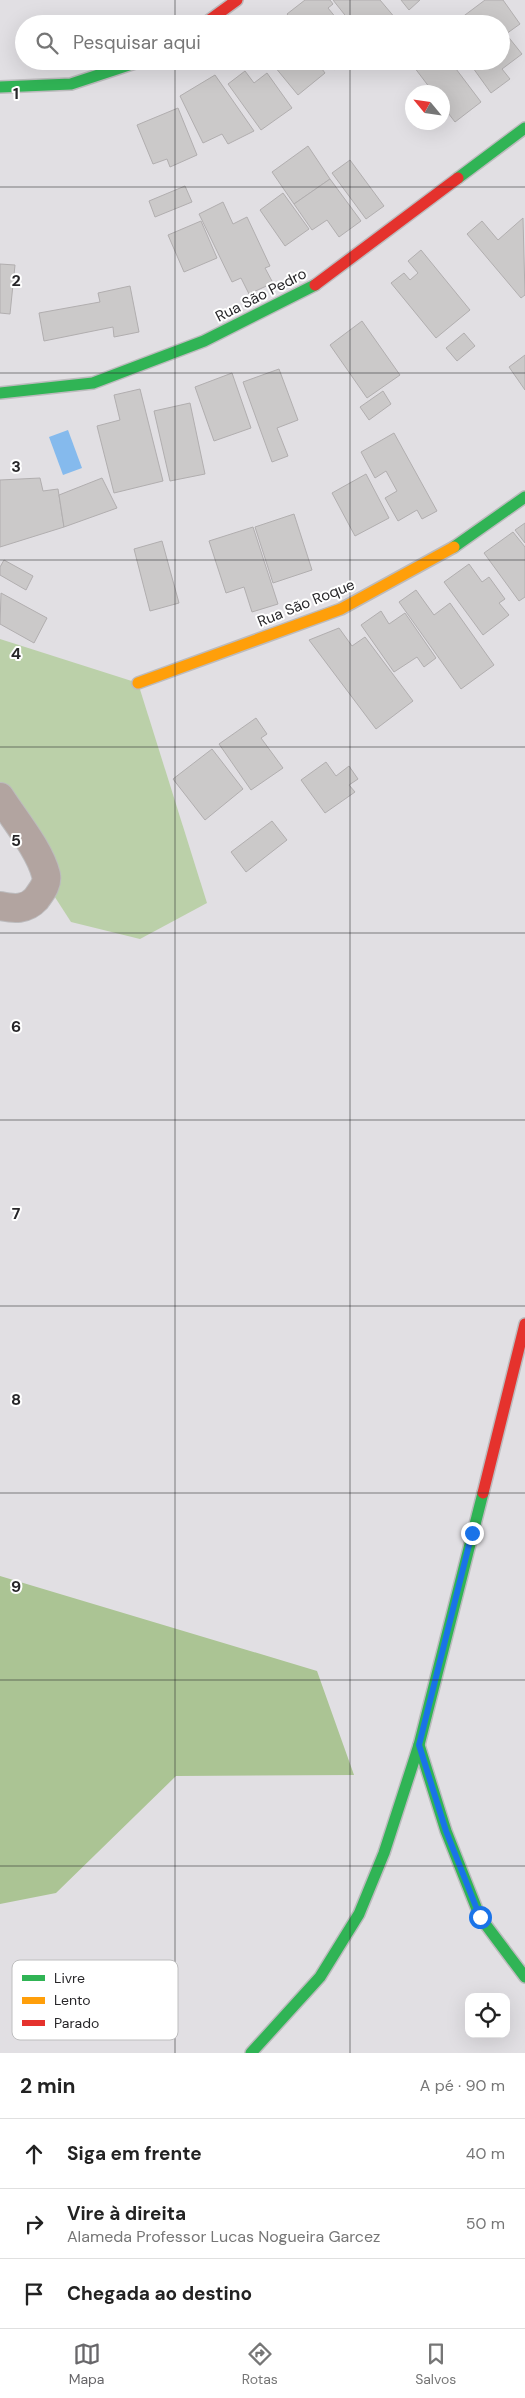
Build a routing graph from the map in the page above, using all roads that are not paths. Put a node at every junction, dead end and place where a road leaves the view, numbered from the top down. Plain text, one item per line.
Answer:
1 (237, 0) edge
2 (216, 15) edge
3 (114, 70) edge
4 (0, 87) edge
5 (525, 128) edge
6 (0, 393) edge
7 (525, 497) edge
8 (138, 683) dead end
9 (0, 797) edge
10 (0, 906) edge
11 (525, 1324) edge
12 (419, 1745) junction
13 (525, 1977) edge
14 (251, 2053) edge

1 - 2 street
3 - 4 street
5 - 6 street, Rua São Pedro
7 - 8 street, Rua São Roque
9 - 10 street
11 - 12 street
12 - 13 street
12 - 14 street

